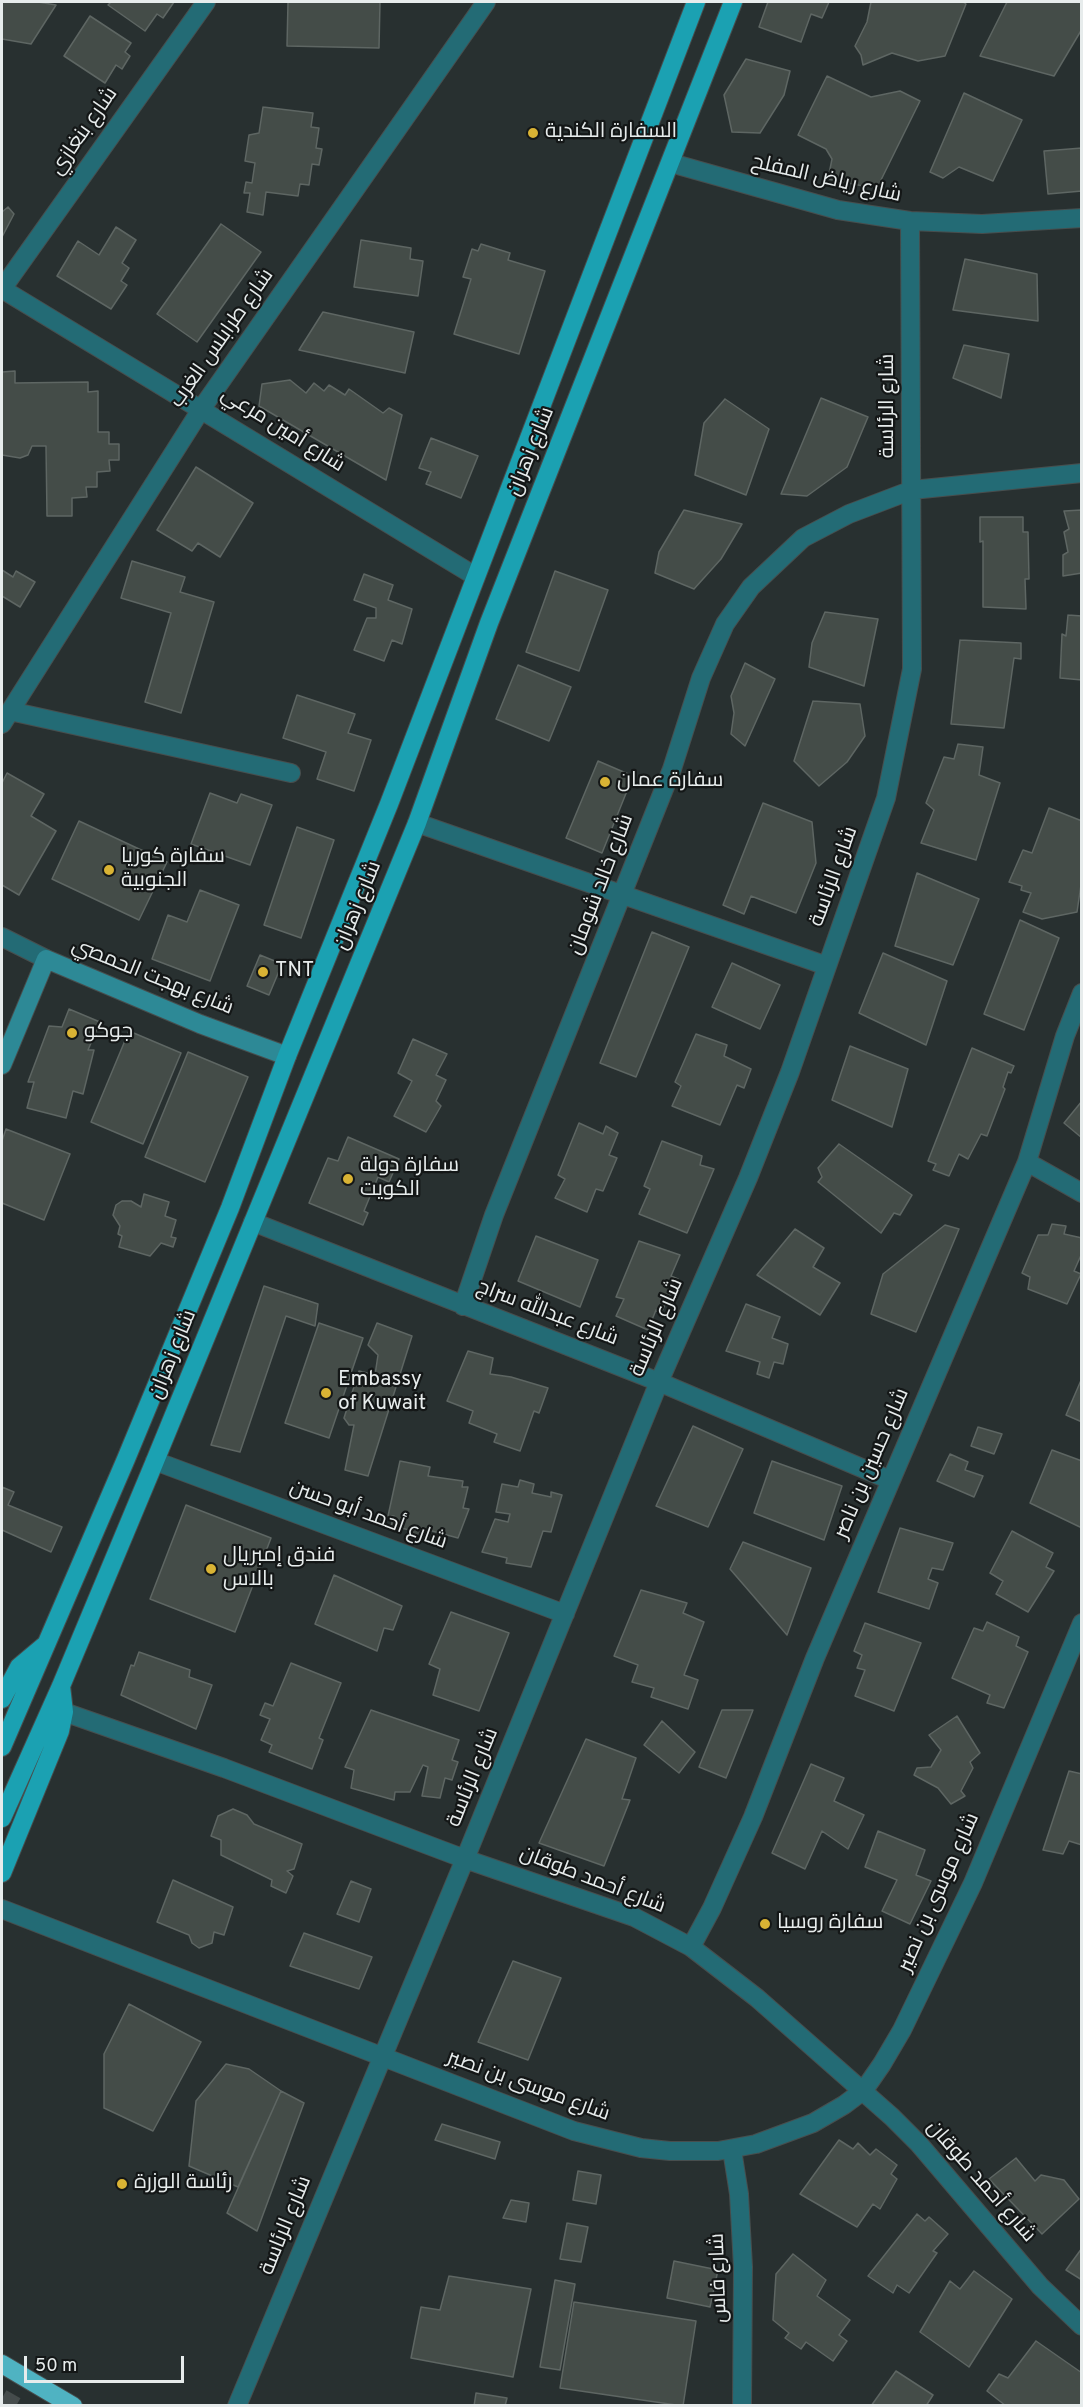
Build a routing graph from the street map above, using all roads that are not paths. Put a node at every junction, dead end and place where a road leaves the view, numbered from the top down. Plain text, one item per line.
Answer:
1 (206, 2) edge
2 (486, 2) edge
3 (696, 2) edge
4 (734, 2) edge
5 (671, 163) junction
6 (1082, 218) edge
7 (910, 221) junction
8 (2, 289) edge
9 (202, 408) junction
10 (1082, 473) edge
11 (912, 490) junction
12 (475, 576) junction
13 (6, 718) edge
14 (291, 773) dead end
15 (417, 823) junction
16 (622, 897) junction
17 (2, 937) edge
18 (46, 959) junction
19 (827, 966) junction
20 (1082, 993) edge
21 (287, 1056) junction
22 (2, 1065) edge
23 (1027, 1162) junction
24 (1082, 1193) edge
25 (253, 1222) junction
26 (464, 1306) junction
27 (659, 1382) junction
28 (155, 1461) junction
29 (890, 1480) junction
30 (565, 1614) junction
31 (1082, 1623) edge
32 (47, 1643) junction
33 (61, 1686) junction
34 (2, 1699) edge
35 (64, 1712) junction
36 (2, 1748) edge
37 (2, 1818) edge
38 (465, 1859) junction
39 (2, 1873) edge
40 (2, 1909) edge
41 (691, 1947) junction
42 (381, 2057) junction
43 (864, 2090) junction
44 (732, 2150) junction
45 (1082, 2326) edge
46 (2, 2364) edge
47 (744, 2404) edge
48 (73, 2406) edge
49 (237, 2406) edge

1 - 8 street, شارع بنغازي
2 - 9 street, شارع طرابلس الغرب
3 - 12 main road, شارع زهران
4 - 5 main road, شارع زهران
5 - 7 street, شارع رياض المفلح
5 - 15 main road, شارع زهران
6 - 7 street, شارع رياض المفلح
7 - 11 street, شارع الرئاسة
8 - 9 street, شارع أمين مرعي
9 - 12 street, شارع أمين مرعي
9 - 13 street, شارع طرابلس الغرب
10 - 11 street, شارع خالد شومان
11 - 16 street, شارع خالد شومان
11 - 19 street, شارع الرئاسة
12 - 21 main road, شارع زهران
13 - 14 street, شارع طرابلس الغرب
15 - 16 street
15 - 25 main road, شارع زهران
16 - 19 street
16 - 26 street, شارع خالد شومان
17 - 18 street, شارع بهجت الحمصي
18 - 21 street, شارع بهجت الحمصي
18 - 22 street
19 - 27 street, شارع الرئاسة
20 - 23 street, شارع حسين بن ناصر
21 - 32 main road, شارع زهران
23 - 24 street
23 - 29 street, شارع حسين بن ناصر
25 - 26 street, شارع عبدالله سراج
25 - 28 main road, شارع زهران
26 - 27 street, شارع عبدالله سراج
27 - 29 street, شارع عبدالله سراج
27 - 30 street, شارع الرئاسة
28 - 30 street, شارع أحمد أبو حسن
28 - 33 main road, شارع زهران
29 - 41 street, شارع حسين بن ناصر
30 - 38 street, شارع الرئاسة
31 - 43 street, شارع موسى بن نصير
32 - 34 main road
32 - 36 main road, شارع زهران
33 - 35 main road
33 - 37 main road, شارع زهران
35 - 38 street, شارع أحمد طوقان
35 - 39 main road
38 - 41 street, شارع أحمد طوقان
38 - 42 street, شارع الرئاسة
40 - 42 street, شارع موسى بن نصير
41 - 43 street, شارع أحمد طوقان
42 - 44 street, شارع موسى بن نصير
42 - 49 street, شارع الرئاسة
43 - 44 street, شارع موسى بن نصير
43 - 45 street, شارع أحمد طوقان
44 - 47 street, شارع فاس
46 - 48 highway

